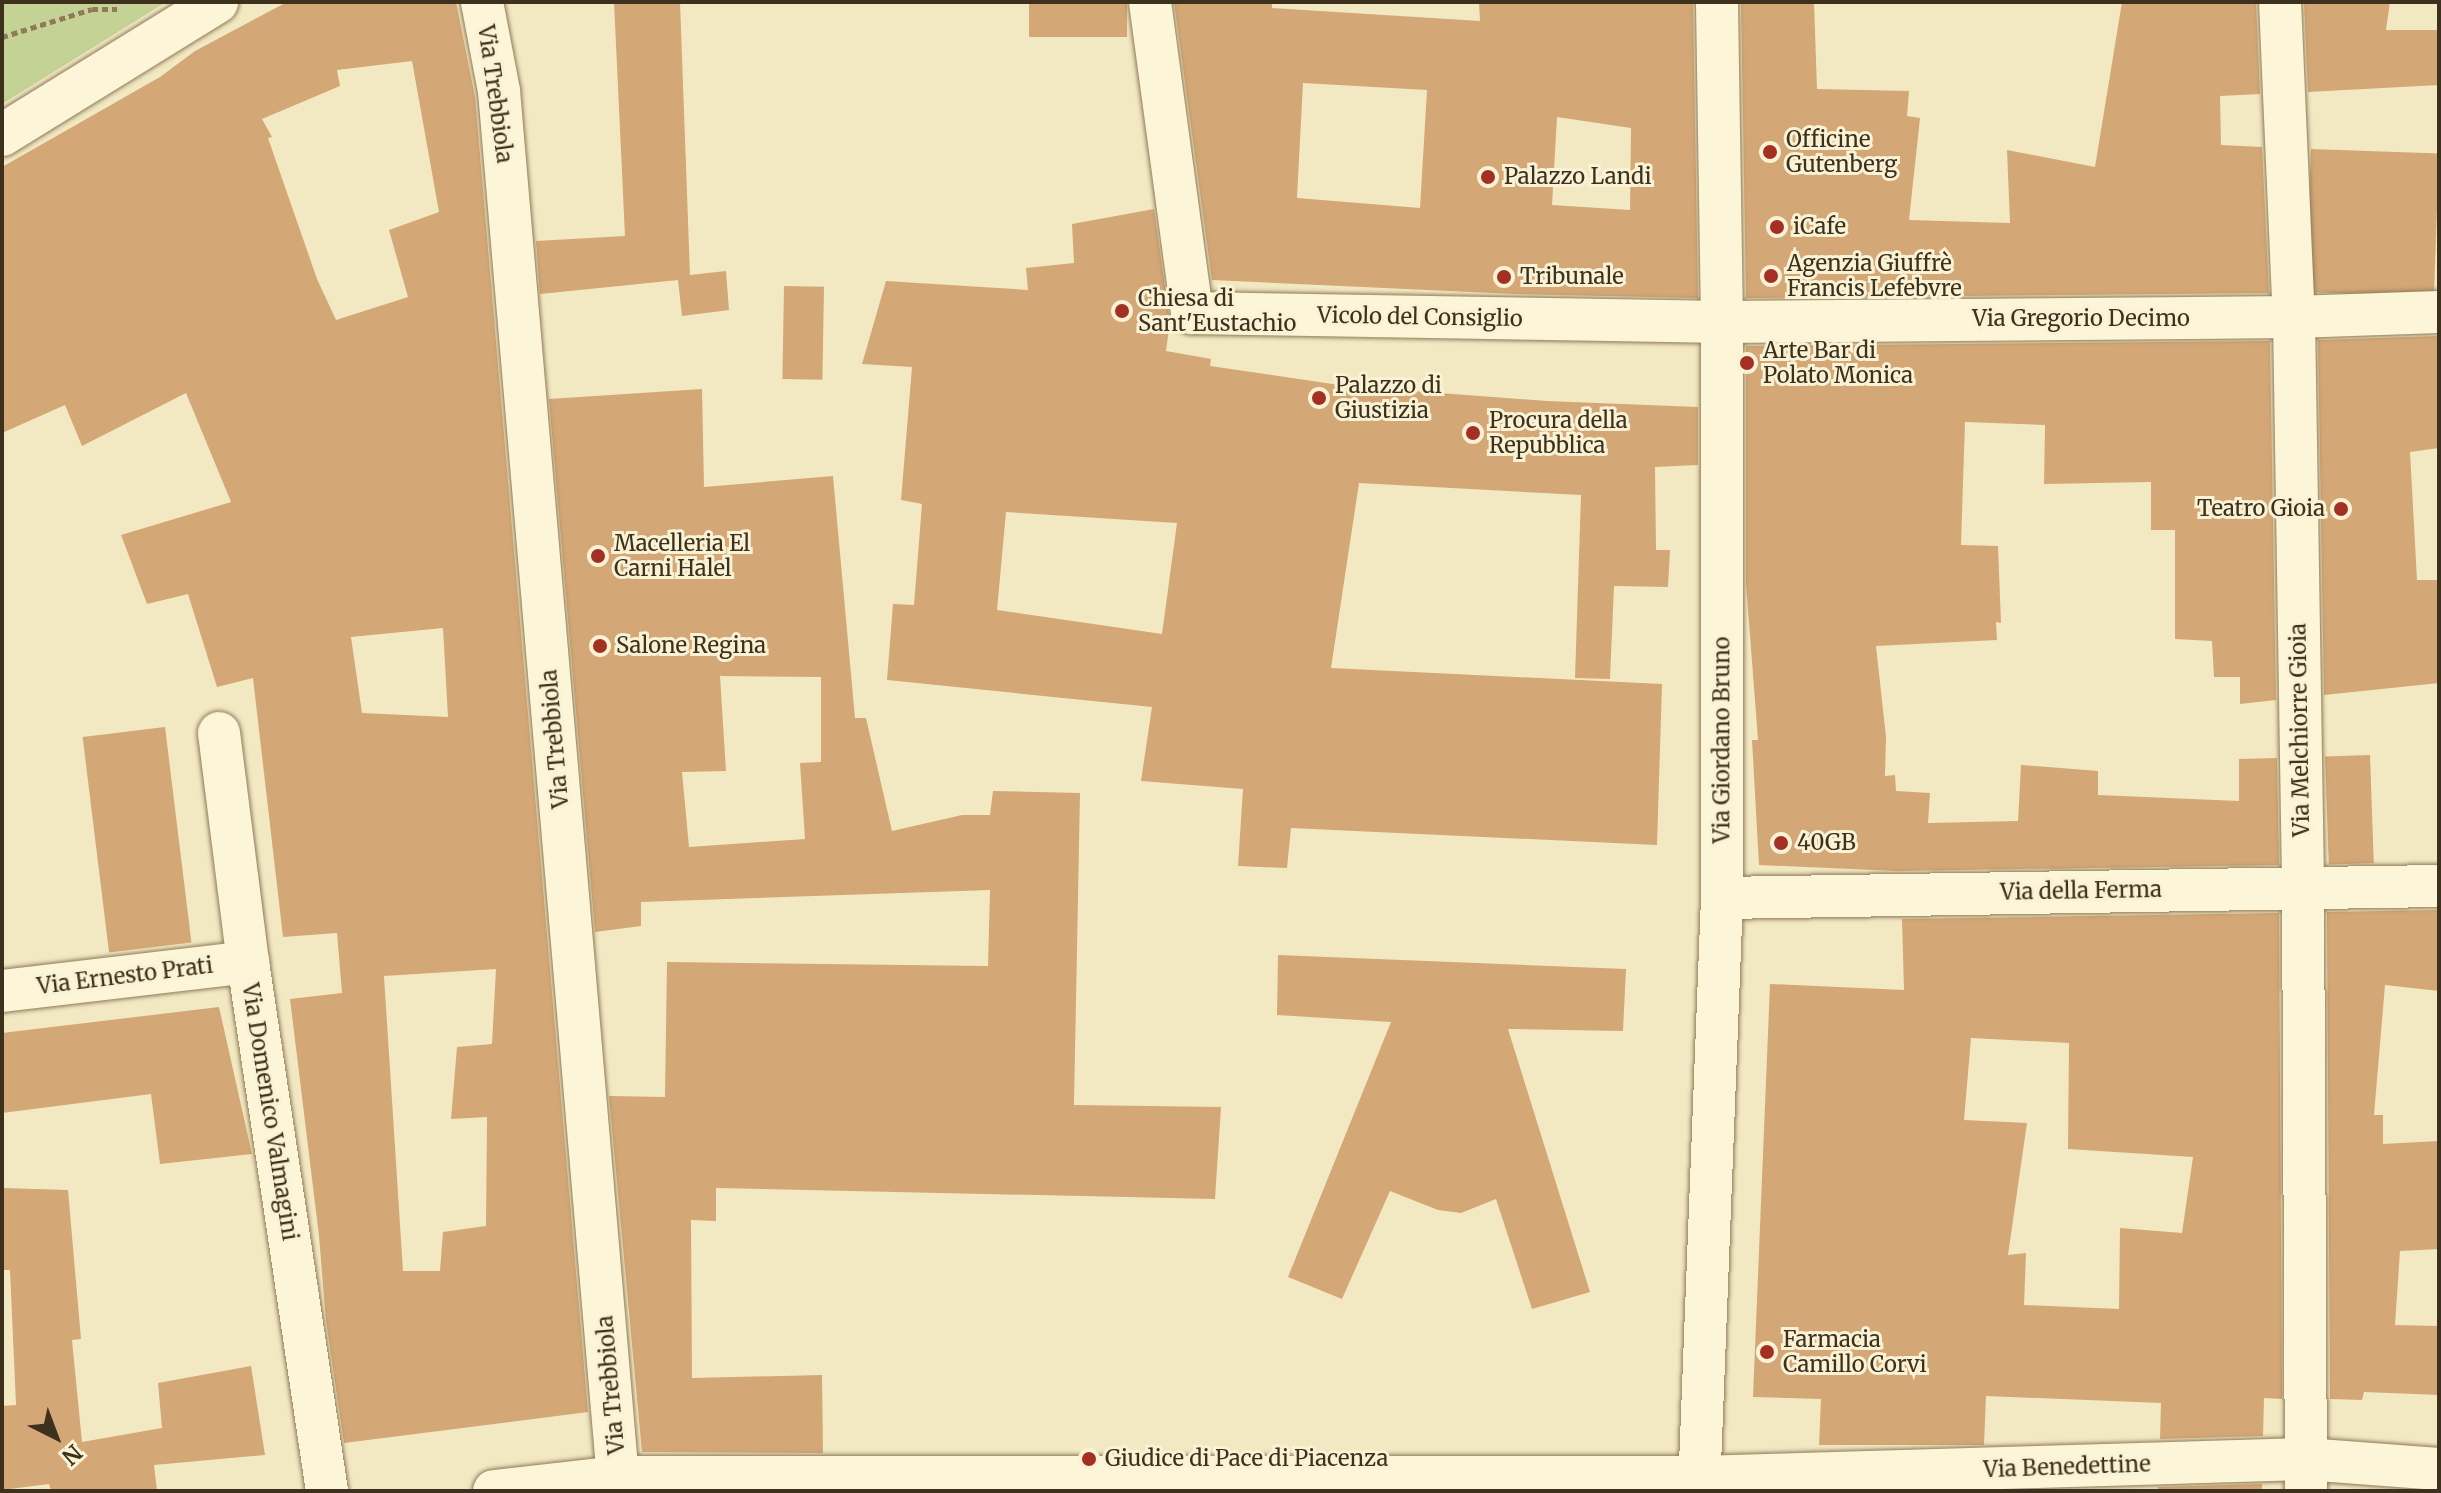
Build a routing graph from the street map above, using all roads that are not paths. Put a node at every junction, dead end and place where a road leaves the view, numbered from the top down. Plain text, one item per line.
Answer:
1 (217, 2) edge
2 (482, 2) edge
3 (1150, 2) edge
4 (1717, 2) edge
5 (2280, 2) edge
6 (2, 135) edge
7 (2439, 312) edge
8 (2294, 317) junction
9 (1722, 322) junction
10 (219, 733) dead end
11 (2303, 886) junction
12 (2439, 886) edge
13 (1722, 898) junction
14 (248, 962) junction
15 (2, 991) edge
16 (2439, 1469) edge
17 (2305, 1475) edge
18 (1966, 1481) edge
19 (619, 1484) edge
20 (1699, 1484) edge
21 (327, 1491) edge
22 (494, 1491) edge

1 - 6 street
2 - 19 street, Via Trebbiola
3 - 9 street, Vicolo del Consiglio
4 - 9 street, Via Giordano Bruno
5 - 8 street, Via Melchiorre Gioia
7 - 8 street, Via Gregorio Decimo
8 - 9 street, Via Gregorio Decimo
8 - 11 street, Via Melchiorre Gioia
9 - 13 street, Via Giordano Bruno
10 - 14 street, Via Domenico Valmagini
11 - 12 street, Via della Ferma
11 - 13 street, Via della Ferma
11 - 17 street, Via Melchiorre Gioia
13 - 20 street, Via Giordano Bruno
14 - 15 street, Via Ernesto Prati
14 - 21 street, Via Domenico Valmagini
16 - 17 street, Via Benedettine
17 - 18 street, Via Benedettine
18 - 20 street, Via Benedettine
19 - 20 street, Via Benedettine
19 - 22 street, Via Benedettine

